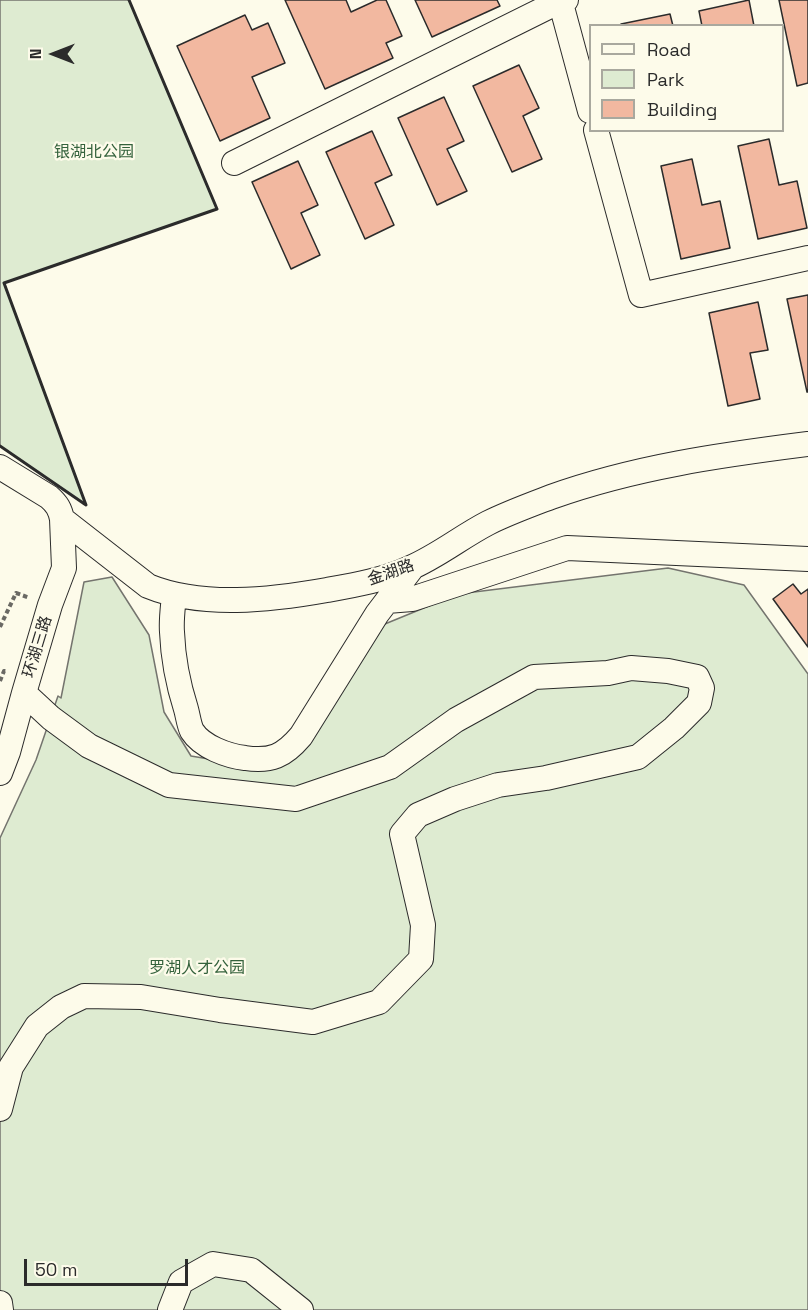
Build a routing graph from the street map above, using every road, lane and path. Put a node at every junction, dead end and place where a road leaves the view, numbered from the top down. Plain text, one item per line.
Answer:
1 (562, 0) edge
2 (589, 103) edge
3 (597, 132) edge
4 (234, 163) dead end
5 (808, 258) edge
6 (808, 444) edge
7 (0, 467) edge
8 (62, 519) junction
9 (808, 559) edge
10 (412, 567) junction
11 (16, 593) dead end
12 (174, 595) junction
13 (387, 601) junction
14 (0, 627) edge
15 (4, 671) dead end
16 (0, 681) edge
17 (24, 693) junction
18 (0, 773) edge
19 (0, 1109) edge
20 (0, 1303) edge
21 (1, 1310) edge
22 (170, 1310) edge
23 (301, 1310) edge

1 - 2 street
1 - 4 street
3 - 5 street
6 - 10 street, 金湖路
7 - 8 street, 金湖路
8 - 12 street, 金湖路
8 - 17 street, 环湖三路
9 - 13 street
10 - 12 street, 金湖路
10 - 13 street
11 - 14 path
12 - 13 street
15 - 16 path
17 - 18 street, 环湖三路
17 - 19 street
20 - 21 street
22 - 23 street

